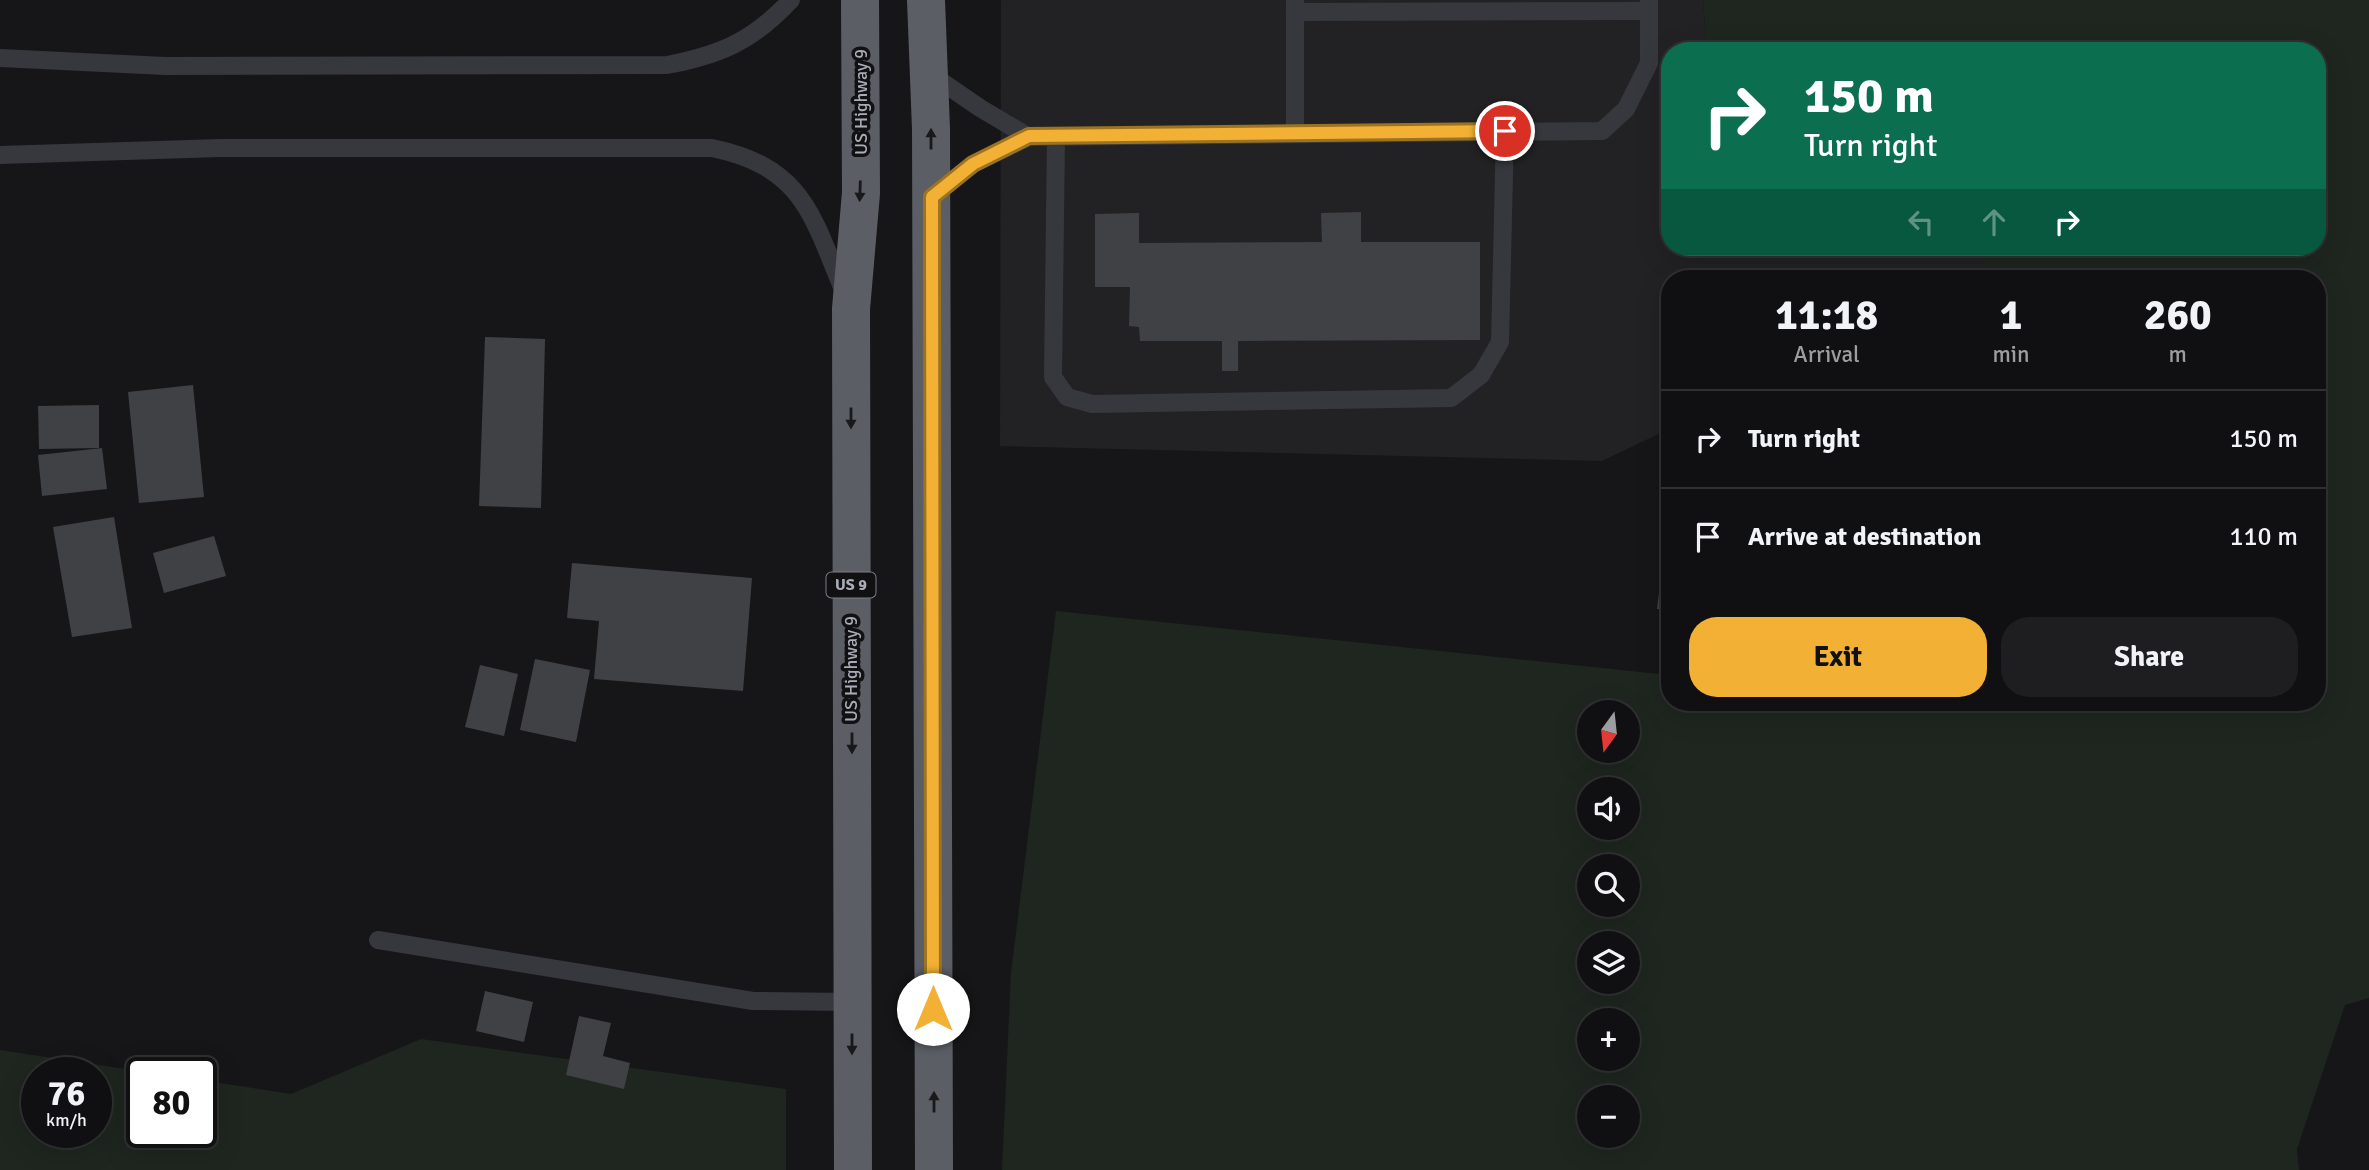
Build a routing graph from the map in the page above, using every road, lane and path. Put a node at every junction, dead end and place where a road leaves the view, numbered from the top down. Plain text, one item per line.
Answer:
1 (791, 0) edge
2 (860, 0) edge
3 (926, 0) edge
4 (1649, 5) edge
5 (1295, 6) edge
6 (0, 58) edge
7 (929, 73) junction
8 (1505, 131) junction
9 (1295, 134) junction
10 (1029, 136) junction
11 (1056, 136) junction
12 (0, 155) edge
13 (932, 197) junction
14 (851, 309) junction
15 (378, 940) dead end
16 (852, 1002) junction
17 (853, 1170) edge
18 (934, 1170) edge

1 - 6 lane
2 -> 14 highway, US Highway 9 / US 9
3 - 7 highway
4 - 5 lane
4 - 8 lane
5 - 9 lane
7 - 10 lane
13 -> 7 highway
8 - 9 lane
8 - 11 lane
9 - 11 lane
10 - 11 lane
10 - 13 lane
12 - 14 lane
18 -> 13 highway
14 -> 16 highway, US Highway 9 / US 9
15 - 16 lane
16 -> 17 highway, US Highway 9 / US 9

